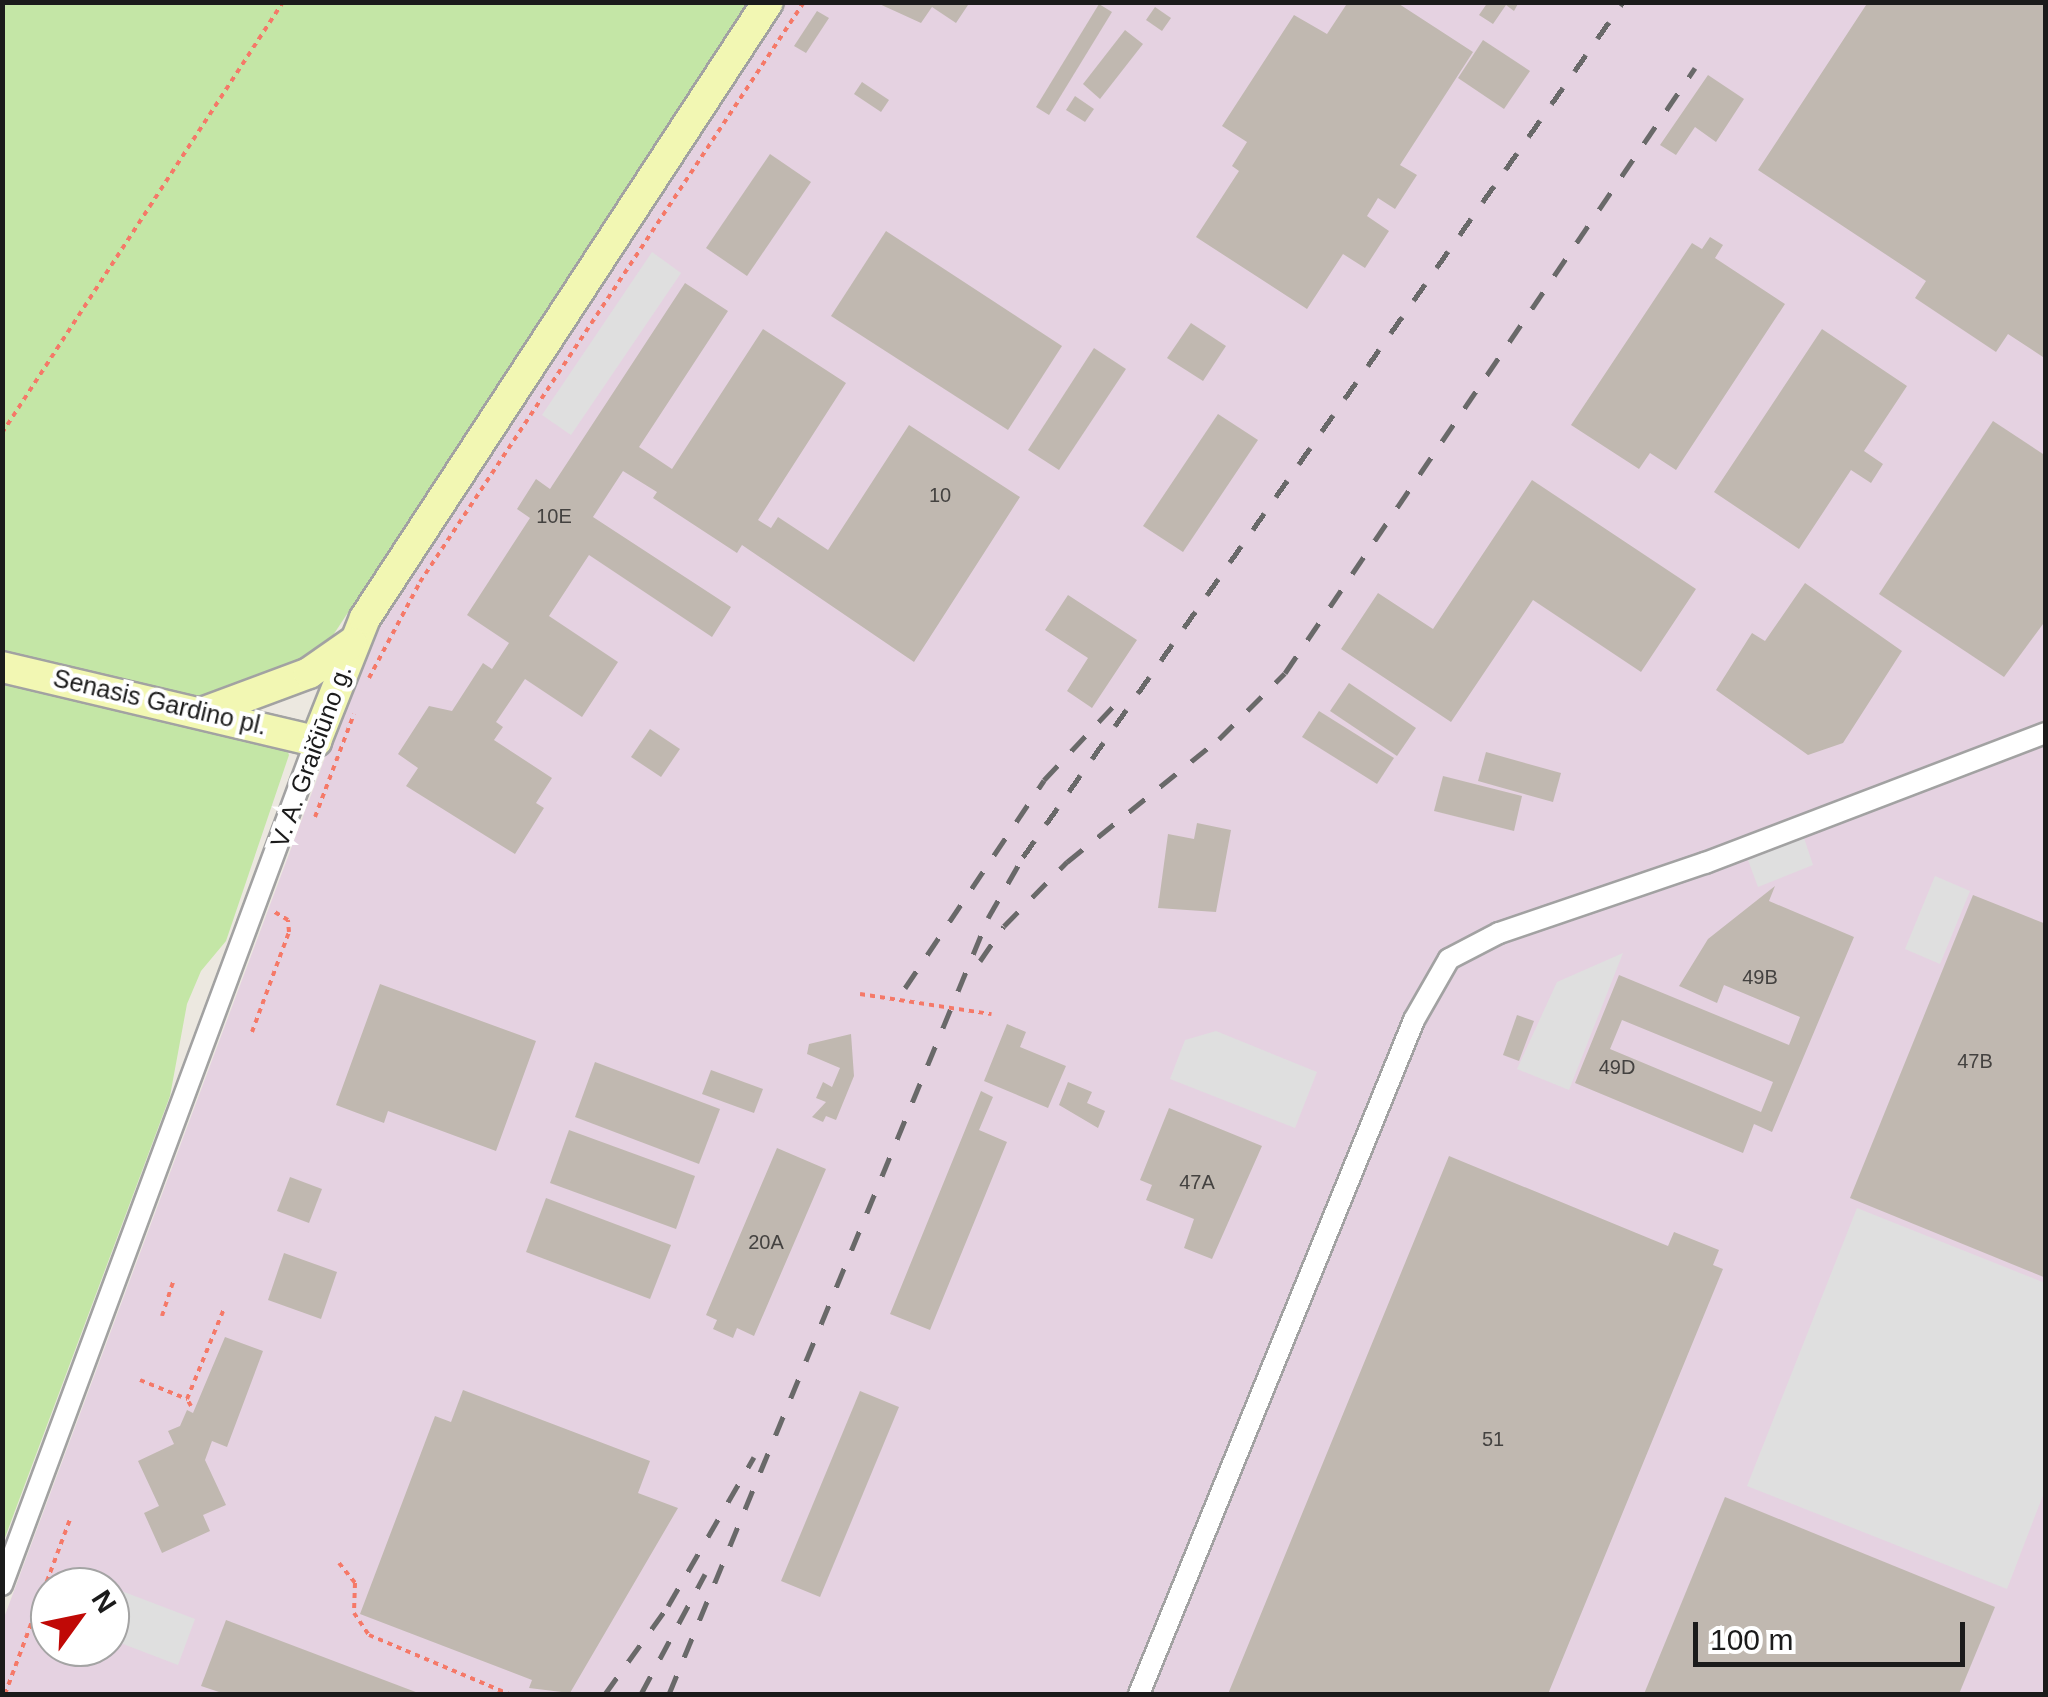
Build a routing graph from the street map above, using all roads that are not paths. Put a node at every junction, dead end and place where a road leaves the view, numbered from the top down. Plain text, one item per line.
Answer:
1 (768, 2) edge
2 (352, 644) junction
3 (2, 666) edge
4 (202, 712) junction
5 (2046, 733) edge
6 (316, 742) junction
7 (2, 1585) edge
8 (1139, 1694) edge

1 - 2 main road, V. A. Graičiūno g.
2 - 4 main road
2 - 6 main road, V. A. Graičiūno g.
3 - 4 main road, Senasis Gardino pl.
4 - 6 main road, Senasis Gardino pl.
5 - 8 street
6 - 7 street, V. A. Graičiūno g.

